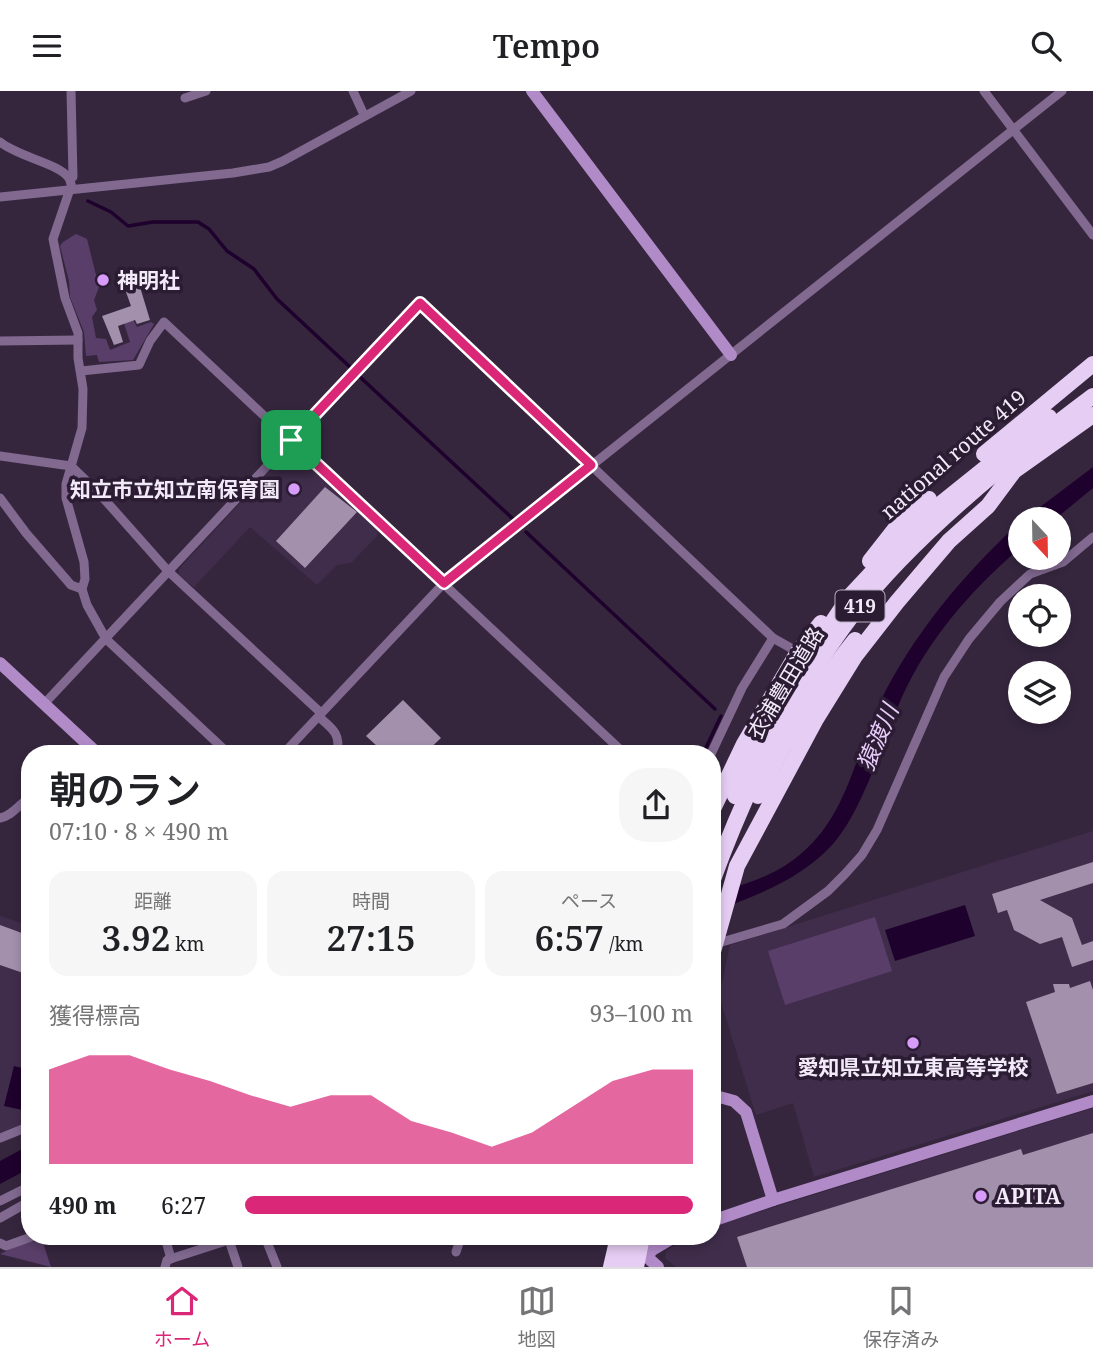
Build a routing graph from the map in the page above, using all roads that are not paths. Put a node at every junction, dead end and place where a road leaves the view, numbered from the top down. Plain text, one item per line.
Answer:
1 (71, 91) edge
2 (206, 91) edge
3 (353, 91) edge
4 (411, 91) edge
5 (532, 91) edge
6 (984, 91) edge
7 (1062, 91) edge
8 (185, 98) dead end
9 (364, 115) junction
10 (1013, 128) junction
11 (0, 142) edge
12 (71, 186) junction
13 (0, 197) edge
14 (1093, 235) edge
15 (78, 340) junction
16 (0, 341) edge
17 (731, 355) junction
18 (1093, 364) edge
19 (81, 371) junction
20 (1093, 373) edge
21 (1093, 385) edge
22 (1093, 396) edge
23 (1093, 415) edge
24 (1040, 423) junction
25 (291, 440) junction
26 (0, 456) edge
27 (591, 465) junction
28 (71, 466) junction
29 (1014, 471) junction
30 (0, 498) edge
31 (1093, 537) edge
32 (168, 571) junction
33 (444, 583) junction
34 (82, 589) junction
35 (773, 638) junction
36 (106, 639) junction
37 (798, 652) junction
38 (0, 663) edge
39 (44, 704) junction
40 (320, 715) junction
41 (88, 745) edge
42 (219, 745) edge
43 (292, 745) edge
44 (338, 745) edge
45 (615, 745) edge
46 (715, 745) edge
47 (721, 792) edge
48 (21, 804) edge
49 (0, 818) edge
50 (721, 831) edge
51 (721, 858) edge
52 (721, 913) edge
53 (721, 915) edge
54 (721, 936) edge
55 (721, 1097) edge
56 (1093, 1101) edge
57 (21, 1130) edge
58 (0, 1138) edge
59 (21, 1190) edge
60 (773, 1200) junction
61 (0, 1201) edge
62 (21, 1206) edge
63 (0, 1218) edge
64 (721, 1218) edge
65 (21, 1241) edge
66 (0, 1243) edge
67 (168, 1245) edge
68 (214, 1245) edge
69 (231, 1245) edge
70 (268, 1245) edge
71 (458, 1245) edge
72 (618, 1245) edge
73 (620, 1245) edge
74 (660, 1245) edge
75 (639, 1250) edge
76 (456, 1252) dead end
77 (172, 1259) junction
78 (165, 1267) edge
79 (238, 1267) edge
80 (277, 1267) edge
81 (611, 1267) edge
82 (617, 1267) edge
83 (625, 1267) edge
84 (658, 1267) edge

1 - 12 street
2 - 8 street
3 - 9 street
4 - 9 street
5 - 17 street
6 - 10 street
7 - 10 street
9 - 12 street
10 - 14 street
10 - 17 street
11 - 12 street
12 - 13 street
12 - 15 street
15 - 16 street
15 - 19 street
17 - 27 street
18 - 37 highway, national route 419 / 419
19 - 25 street
19 - 28 street
20 - 24 highway, 衣浦豊田道路 / 419
21 - 24 highway, 衣浦豊田道路 / 419
22 - 51 highway, 衣浦豊田道路 / 419
23 - 29 highway, 419
24 - 50 highway, 衣浦豊田道路 / 419
25 - 27 street
25 - 32 street
25 - 33 street
26 - 28 street
27 - 33 street
27 - 35 street
28 - 32 street
28 - 34 street
29 - 52 highway, 衣浦豊田道路 / 419
29 - 53 highway, 419
30 - 34 street
31 - 54 street
32 - 36 street
32 - 40 street
33 - 40 street
33 - 45 street
34 - 36 street
35 - 37 street
35 - 46 street
36 - 39 street
36 - 42 street
37 - 47 highway, 419
38 - 39 street
39 - 41 street
40 - 43 street
40 - 44 street
48 - 49 street
55 - 60 street
56 - 60 street
57 - 58 street
59 - 61 street
60 - 64 street
62 - 63 street
65 - 66 street
67 - 77 street
68 - 77 street
69 - 79 street
70 - 80 street
71 - 76 street
72 - 81 highway
73 - 82 highway
74 - 75 street
75 - 83 highway, bridge
75 - 84 street
77 - 78 street

